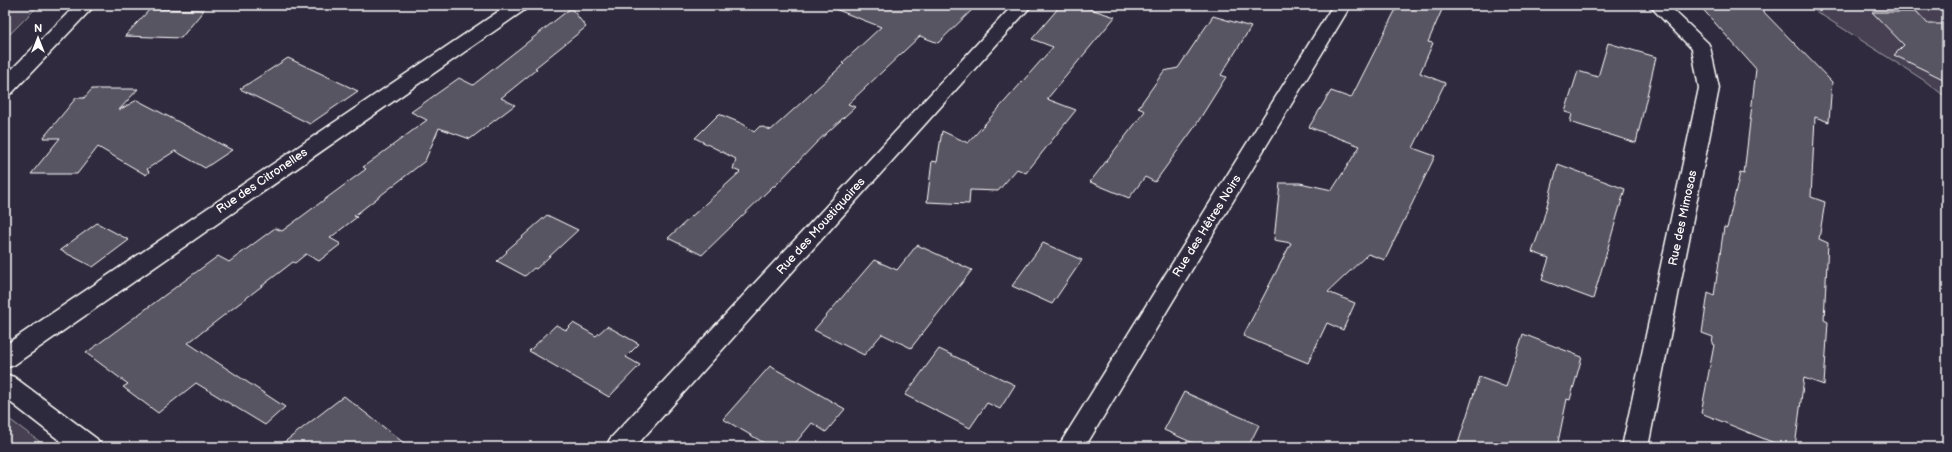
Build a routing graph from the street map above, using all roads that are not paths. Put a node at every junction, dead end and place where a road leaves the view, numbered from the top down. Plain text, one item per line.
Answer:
1 (86, 5) edge
2 (520, 5) edge
3 (1023, 5) edge
4 (1342, 5) edge
5 (1658, 5) edge
6 (5, 88) edge
7 (5, 358) edge
8 (5, 384) edge
9 (88, 447) edge
10 (619, 447) edge
11 (1071, 447) edge
12 (1635, 447) edge

1 - 6 street
2 - 7 street, Rue des Citronelles
3 - 10 street, Rue des Moustiquaires
4 - 11 street, Rue des Hêtres Noirs
5 - 12 street, Rue des Mimosas
8 - 9 street

